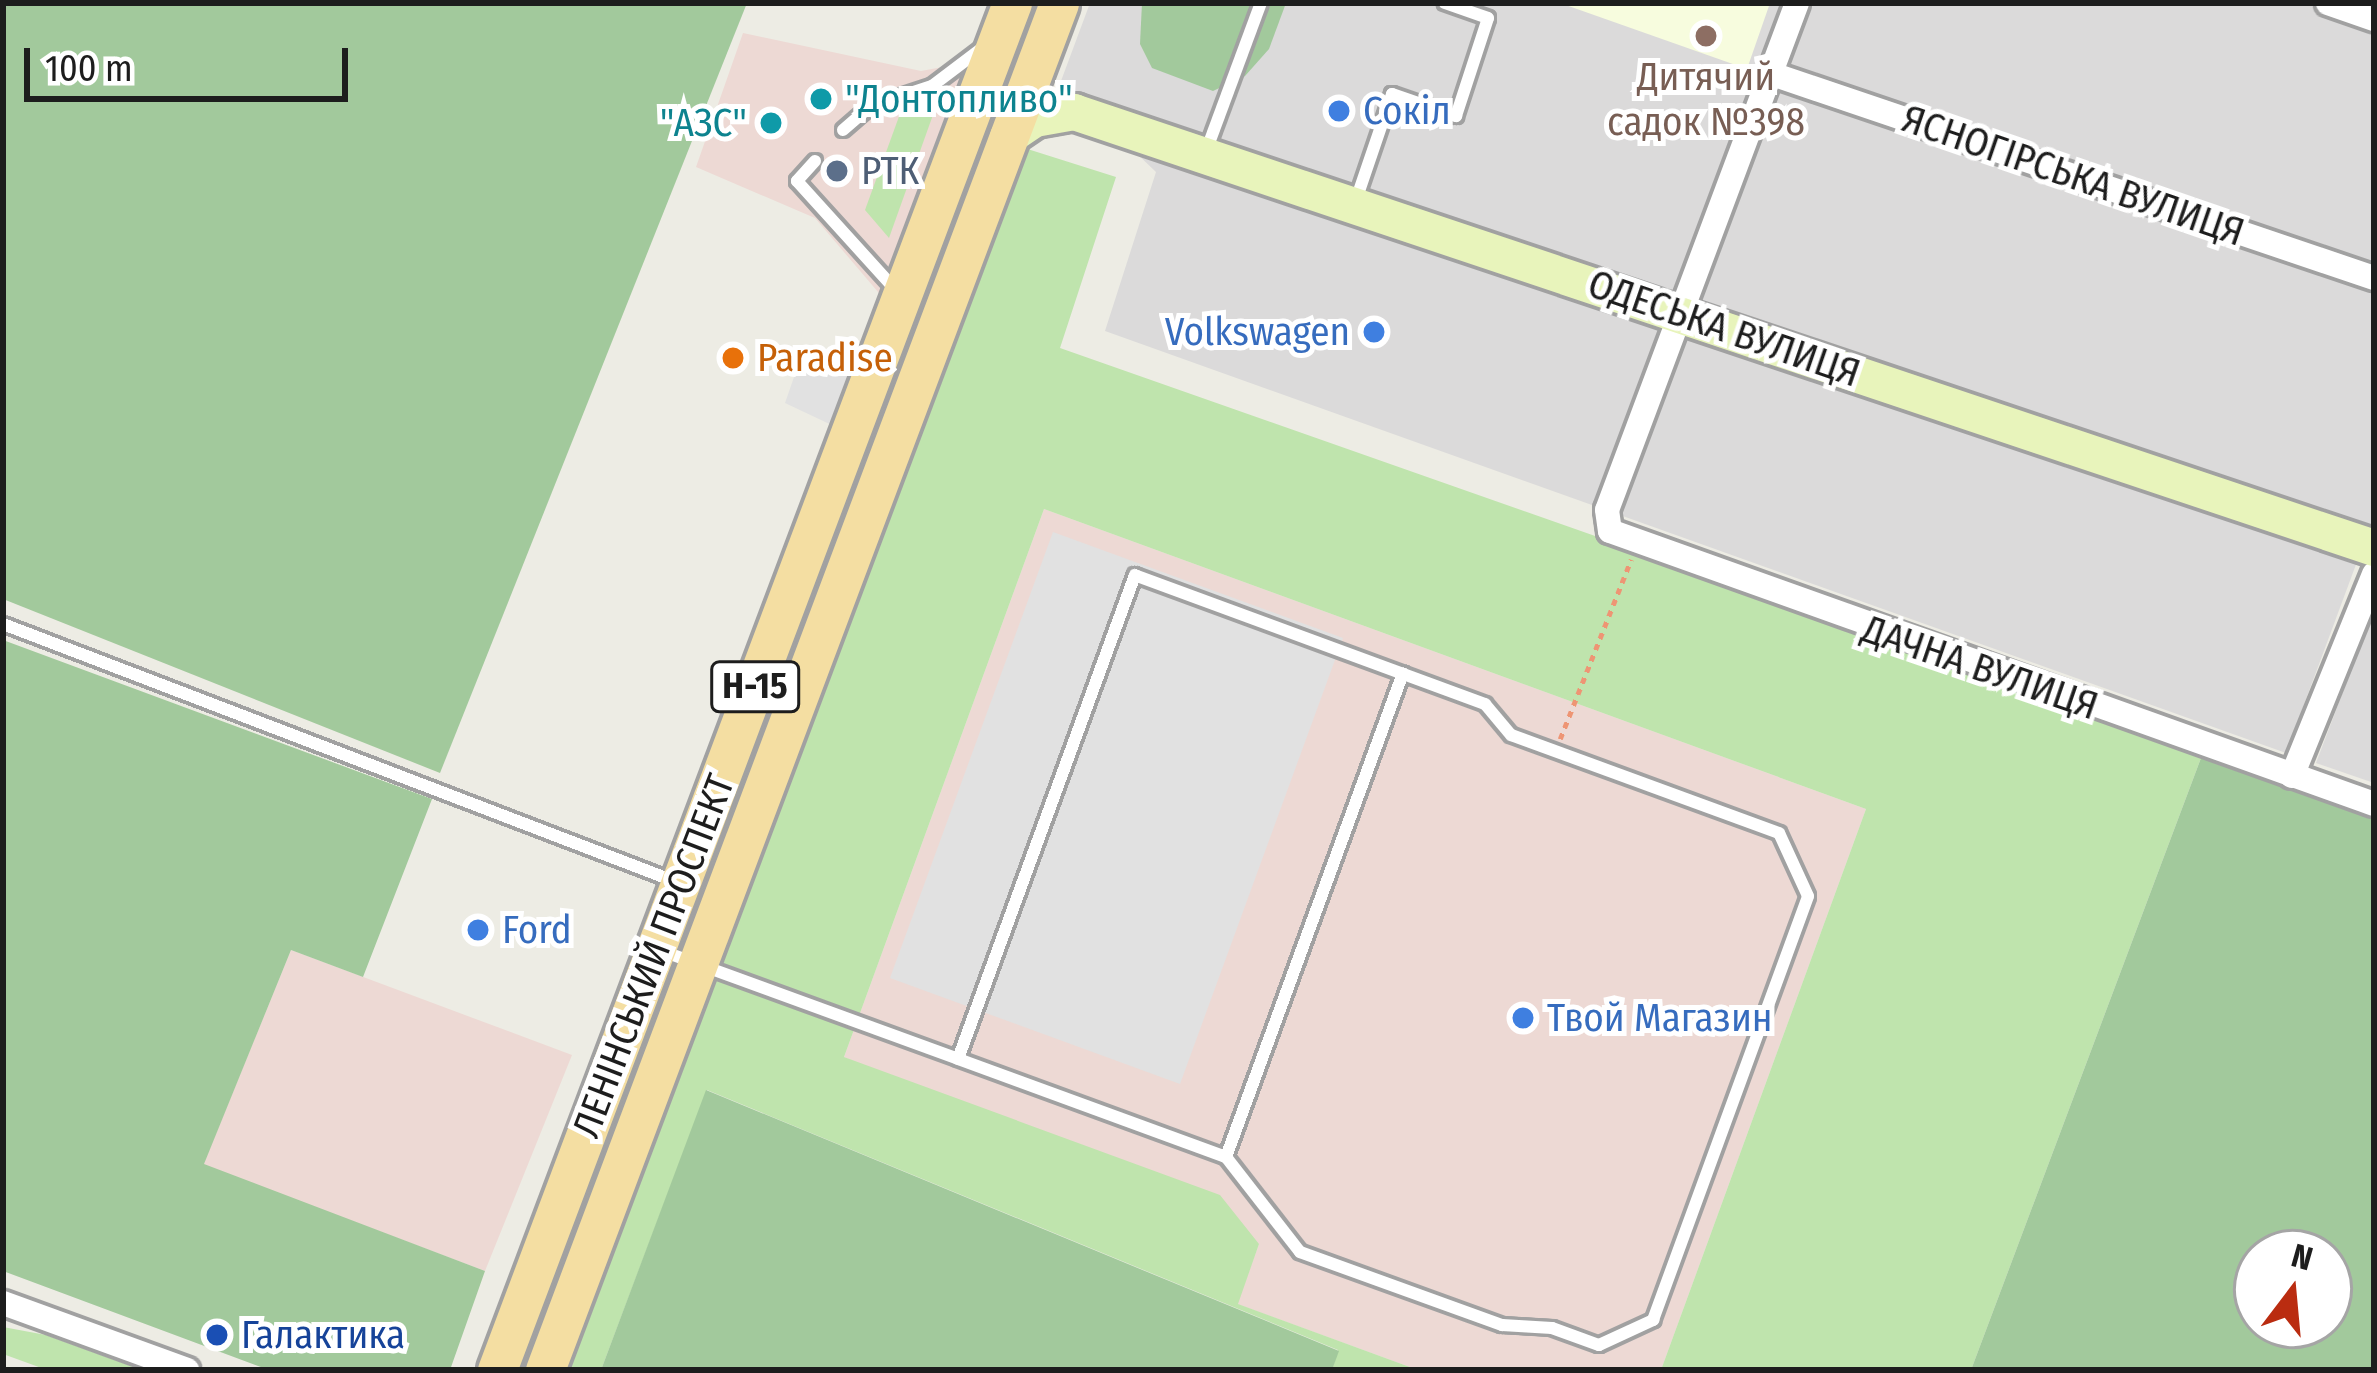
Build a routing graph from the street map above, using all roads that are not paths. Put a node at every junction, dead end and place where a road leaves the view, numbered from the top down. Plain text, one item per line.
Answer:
1 (1059, 3) edge
2 (1261, 3) edge
3 (1445, 3) edge
4 (1798, 3) edge
5 (2328, 3) edge
6 (1006, 18) edge
7 (2374, 19) edge
8 (1043, 46) junction
9 (1772, 74) junction
10 (1074, 112) junction
11 (843, 130) dead end
12 (1008, 137) junction
13 (1204, 156) junction
14 (815, 161) dead end
15 (1354, 204) junction
16 (2374, 278) edge
17 (902, 296) junction
18 (1685, 317) junction
19 (2374, 548) edge
20 (2374, 574) edge
21 (3, 624) edge
22 (1403, 673) junction
23 (2292, 776) junction
24 (2374, 804) edge
25 (682, 884) junction
26 (657, 949) junction
27 (696, 963) junction
28 (958, 1059) junction
29 (1226, 1157) junction
30 (3, 1303) edge
31 (187, 1370) edge
32 (497, 1370) edge
33 (544, 1370) edge

1 - 8 main road, ЛЕНІНСЬКИЙ ПРОСПЕКТ / Н-15
2 - 13 lane
3 - 15 lane
4 - 9 street
5 - 7 street
6 - 11 lane
6 - 17 main road, ЛЕНІНСЬКИЙ ПРОСПЕКТ / Н-15
8 - 10 street
8 - 12 main road, ЛЕНІНСЬКИЙ ПРОСПЕКТ / Н-15
9 - 16 street, ЯСНОГІРСЬКА ВУЛИЦЯ
9 - 18 street
10 - 12 street
10 - 13 street, ОДЕСЬКА ВУЛИЦЯ
12 - 27 main road, ЛЕНІНСЬКИЙ ПРОСПЕКТ / Н-15
13 - 15 street, ОДЕСЬКА ВУЛИЦЯ
14 - 17 lane
15 - 18 street, ОДЕСЬКА ВУЛИЦЯ
17 - 25 main road, ЛЕНІНСЬКИЙ ПРОСПЕКТ / Н-15
18 - 19 street, ОДЕСЬКА ВУЛИЦЯ
18 - 23 street, ДАЧНА ВУЛИЦЯ
20 - 23 street
21 - 25 lane
22 - 28 lane
22 - 29 lane
22 - 29 lane
23 - 24 street, ДАЧНА ВУЛИЦЯ
25 - 26 main road, ЛЕНІНСЬКИЙ ПРОСПЕКТ / Н-15
26 - 27 lane
26 - 32 main road, ЛЕНІНСЬКИЙ ПРОСПЕКТ / Н-15
27 - 28 lane
27 - 33 main road, ЛЕНІНСЬКИЙ ПРОСПЕКТ / Н-15
28 - 29 lane
30 - 31 street

